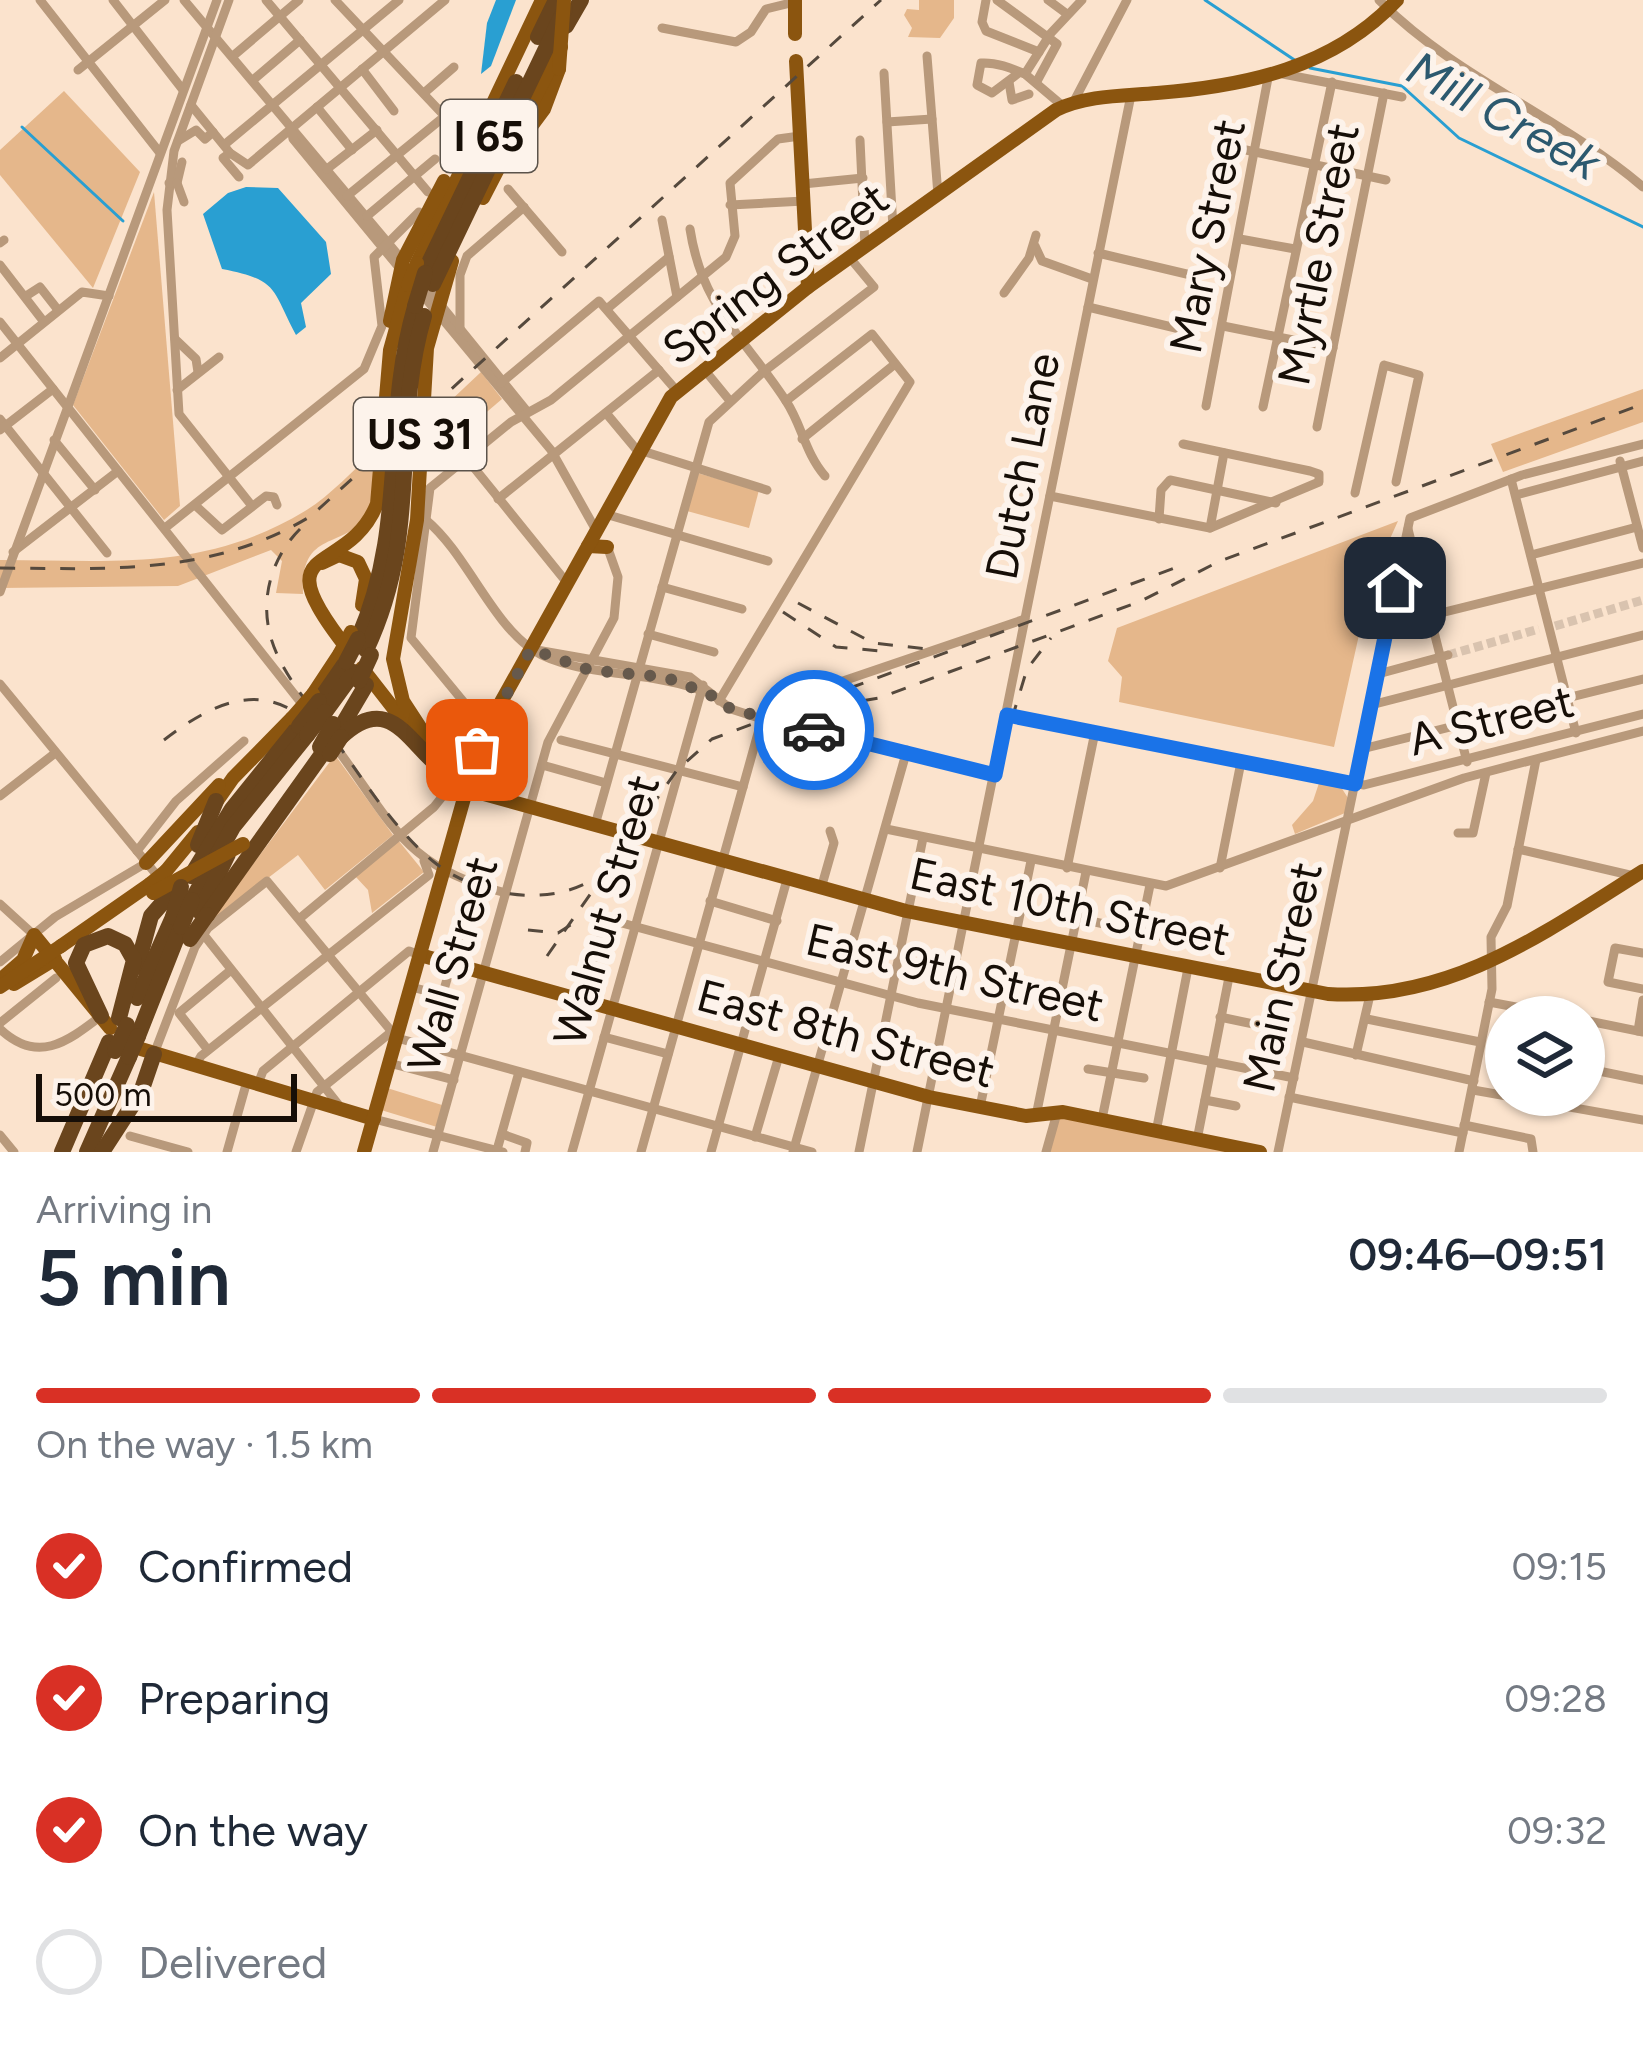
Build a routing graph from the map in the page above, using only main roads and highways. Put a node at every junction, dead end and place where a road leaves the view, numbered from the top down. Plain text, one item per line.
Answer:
1 (538, 0) edge
2 (563, 0) edge
3 (584, 0) edge
4 (795, 1) edge
5 (1388, 3) edge
6 (795, 34) dead end
7 (796, 61) dead end
8 (511, 119) junction
9 (502, 162) junction
10 (806, 262) junction
11 (419, 283) junction
12 (808, 287) junction
13 (794, 298) junction
14 (382, 469) junction
15 (592, 539) junction
16 (607, 547) road end
17 (404, 589) junction
18 (362, 605) junction
19 (368, 650) junction
20 (354, 673) junction
21 (323, 729) junction
22 (277, 734) junction
23 (428, 742) junction
24 (286, 762) junction
25 (454, 780) junction
26 (216, 801) junction
27 (280, 809) junction
28 (141, 857) road end
29 (1639, 874) edge
30 (172, 891) junction
31 (191, 926) junction
32 (420, 955) junction
33 (56, 965) junction
34 (6, 975) edge
35 (131, 984) junction
36 (125, 1037) junction
37 (317, 1095) junction
38 (374, 1117) junction
39 (65, 1152) edge
40 (87, 1152) edge
41 (102, 1152) edge
42 (364, 1152) edge
43 (1260, 1152) edge

1 - 11 main road, US 31
2 - 8 highway, I 65
2 - 9 main road, bridge
2 - 11 highway, I 65
3 - 8 highway
3 - 9 main road, US 31
4 - 6 main road
5 - 12 main road, Spring Street
7 - 10 main road
8 - 11 highway, I 65
9 - 11 main road, US 31
10 - 12 main road
10 - 13 main road
11 - 14 main road, US 31
11 - 17 main road, US 31
11 - 19 highway, I 65
11 - 19 highway, I 65
12 - 13 main road, Spring Street
13 - 15 main road, Spring Street
14 - 18 main road, US 31
14 - 25 main road
15 - 16 main road
15 - 25 main road, Spring Street
17 - 19 main road, US 31
17 - 23 main road
18 - 19 main road, US 31
18 - 23 main road
19 - 20 highway, I 65, bridge
20 - 21 highway, I 65
20 - 21 highway
21 - 22 main road
21 - 24 highway, I 65
21 - 25 highway
21 - 27 highway
21 - 30 highway, I 65
22 - 26 main road
22 - 28 main road
23 - 25 main road
24 - 30 highway, I 65
24 - 31 highway
25 - 29 main road, East 10th Street
25 - 32 main road, Spring Street
26 - 30 highway
26 - 30 main road, bridge
27 - 30 main road, bridge
27 - 31 highway
30 - 31 highway, I 65, bridge
30 - 33 main road
30 - 35 highway
31 - 36 highway, I 65
31 - 36 highway
32 - 38 main road, Spring Street
32 - 43 main road, East 8th Street
33 - 34 main road, bridge
33 - 34 main road
33 - 34 main road
33 - 36 main road
35 - 36 highway
35 - 36 highway
36 - 37 main road
36 - 39 highway, I 65
36 - 40 highway, I 65
36 - 41 highway
37 - 38 main road
37 - 38 main road
38 - 42 main road, Spring Street

